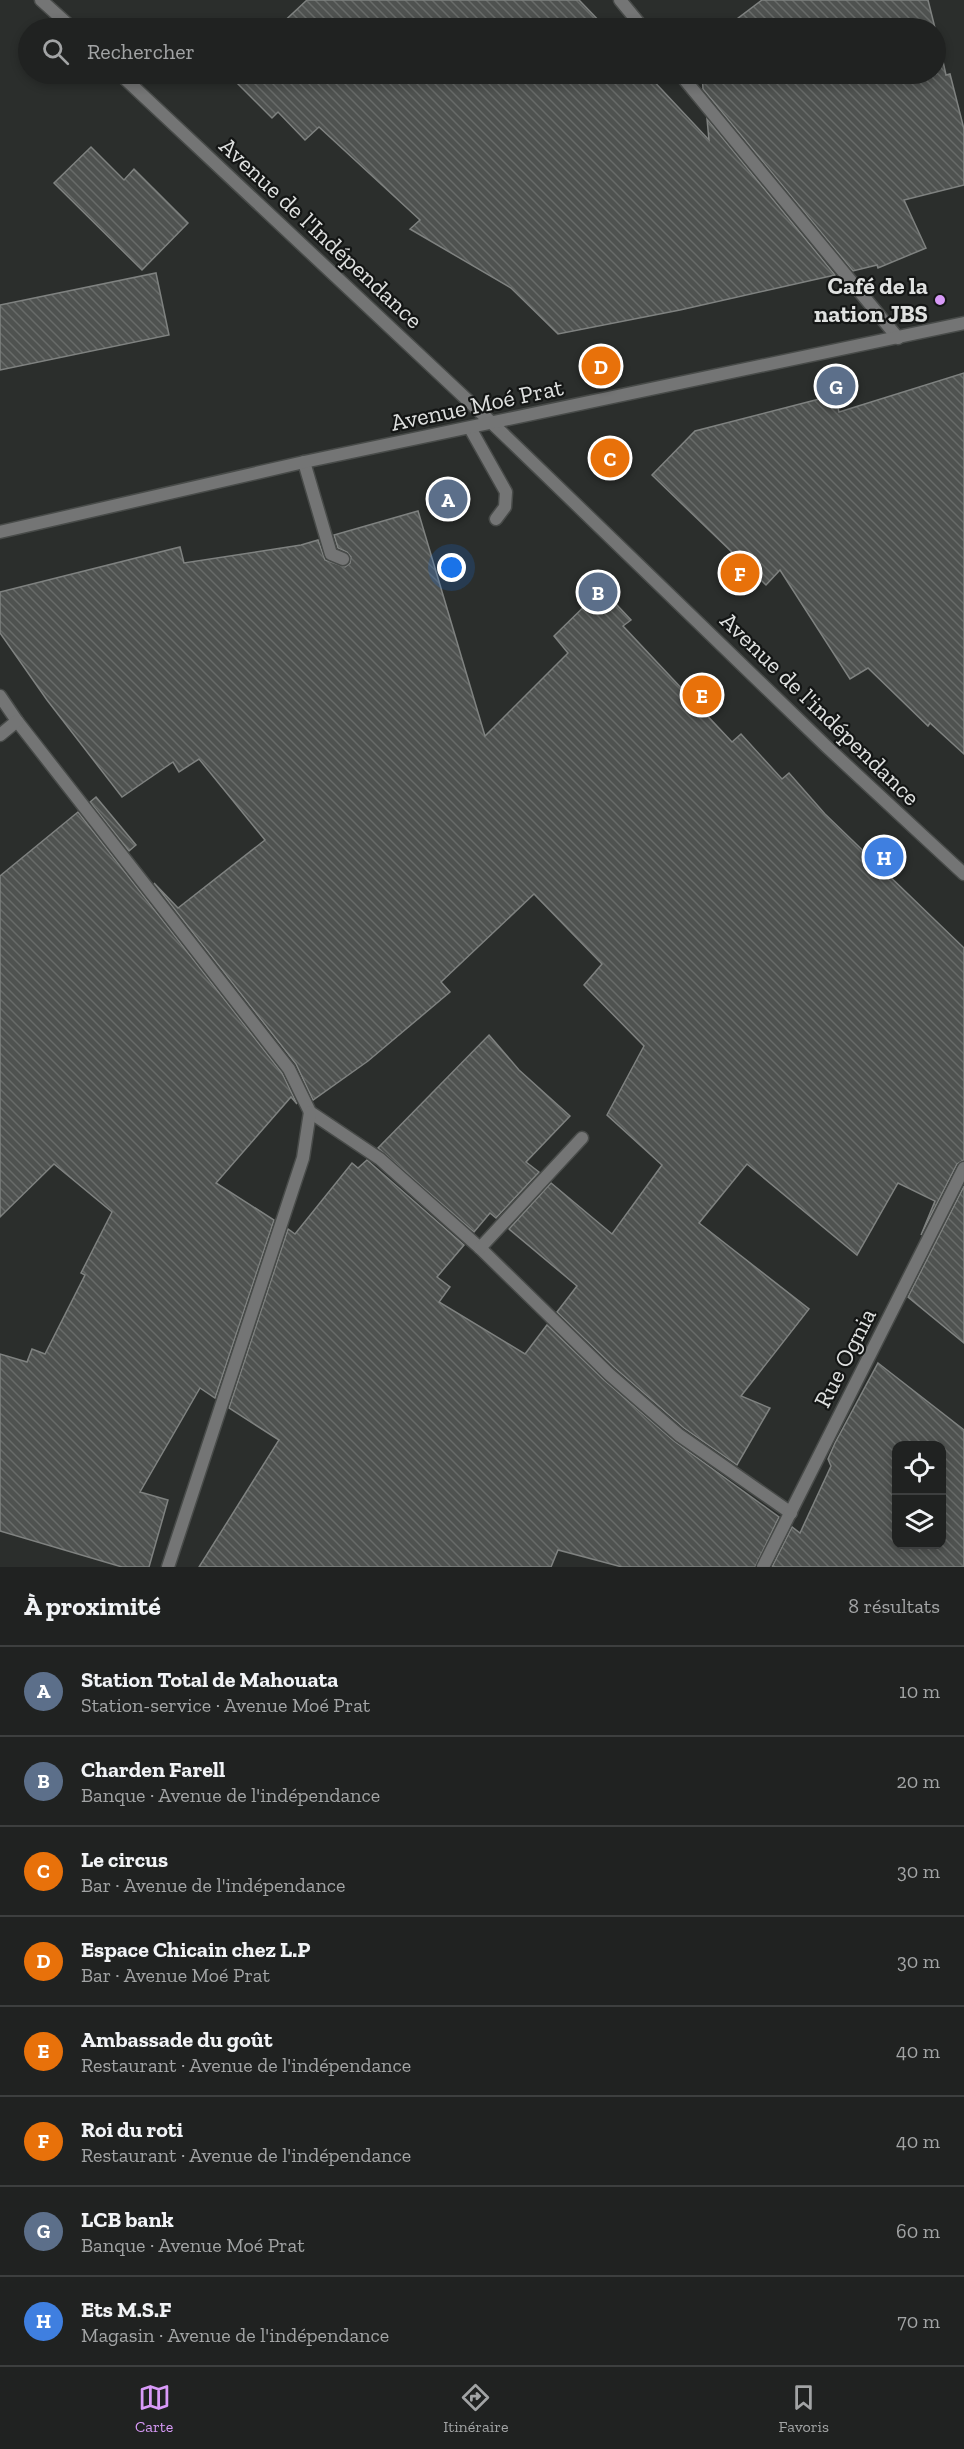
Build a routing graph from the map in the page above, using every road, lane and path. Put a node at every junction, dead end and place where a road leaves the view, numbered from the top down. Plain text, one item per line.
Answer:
1 (42, 0) edge
2 (620, 0) edge
3 (61, 18) edge
4 (635, 18) edge
5 (131, 84) edge
6 (688, 84) edge
7 (964, 323) edge
8 (898, 338) junction
9 (493, 424) junction
10 (470, 428) junction
11 (304, 462) junction
12 (496, 519) dead end
13 (0, 532) edge
14 (343, 559) dead end
15 (0, 696) edge
16 (17, 721) junction
17 (0, 735) edge
18 (964, 874) edge
19 (310, 1112) junction
20 (582, 1138) dead end
21 (964, 1168) edge
22 (480, 1248) junction
23 (791, 1513) junction
24 (168, 1567) edge
25 (763, 1567) edge

1 - 3 street
2 - 4 street
5 - 9 street, Avenue de l'Indépendance
6 - 8 street
7 - 8 street, Avenue Moé Prat
8 - 9 street, Avenue Moé Prat
9 - 10 street, Avenue Moé Prat
9 - 18 street, Avenue de l'indépendance
10 - 11 street, Avenue Moé Prat
10 - 12 street
11 - 13 street, Avenue Moé Prat
11 - 14 street
15 - 16 street
16 - 17 street
16 - 19 street
19 - 22 street
19 - 24 street
20 - 22 street
21 - 23 street, Rue Ognia
22 - 23 street
23 - 25 street, Rue Ognia

